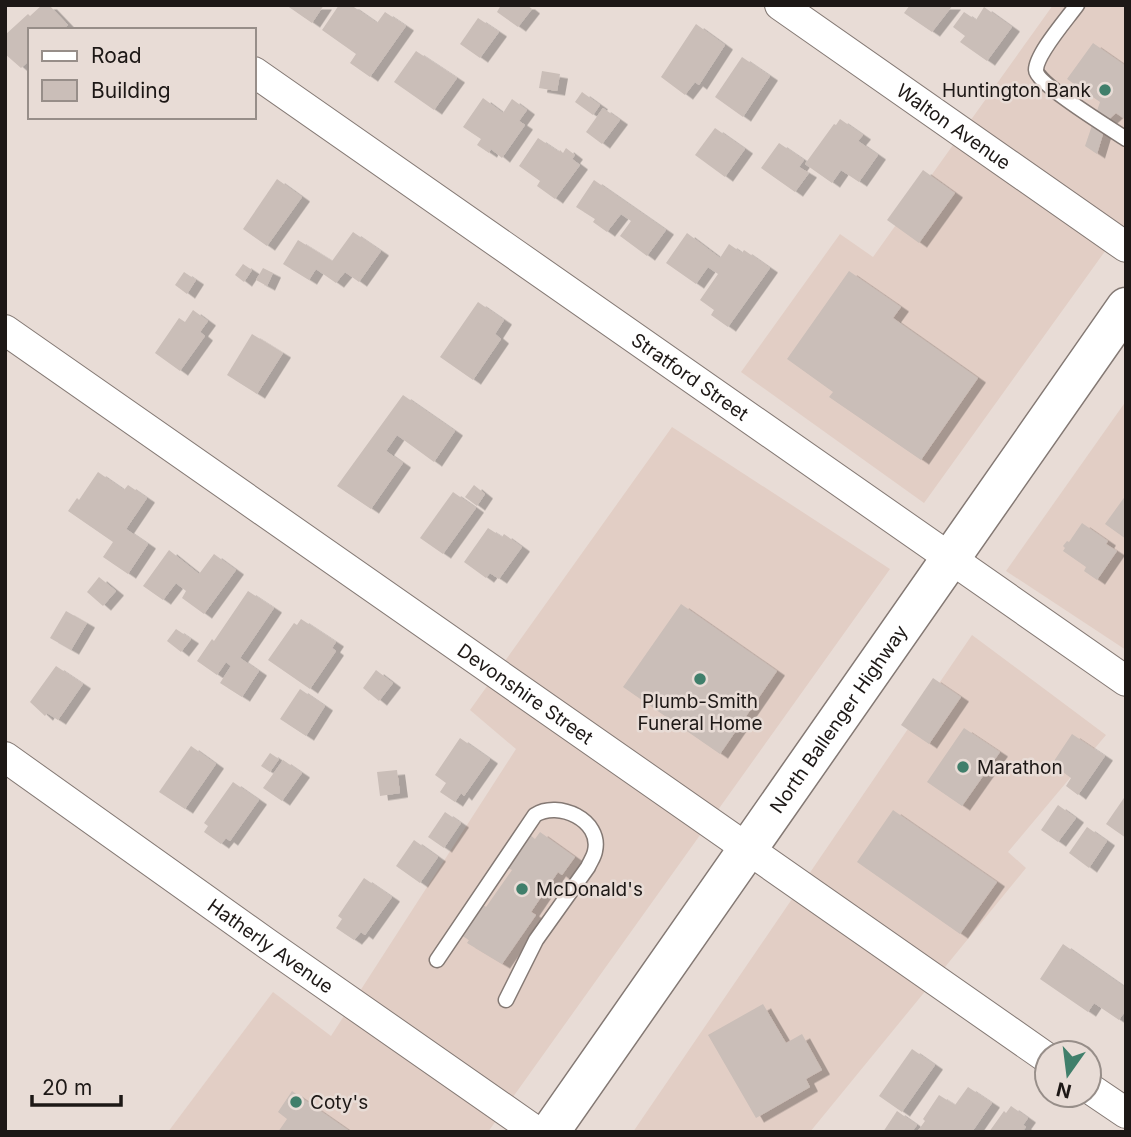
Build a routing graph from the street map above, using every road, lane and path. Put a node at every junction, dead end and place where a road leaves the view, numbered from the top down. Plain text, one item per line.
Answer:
1 (780, 5) edge
2 (1077, 5) edge
3 (256, 73) edge
4 (1126, 139) edge
5 (1126, 247) edge
6 (1126, 307) edge
7 (5, 330) edge
8 (950, 557) junction
9 (1126, 681) edge
10 (5, 757) edge
11 (747, 848) junction
12 (438, 960) dead end
13 (506, 1000) dead end
14 (1033, 1048) edge
15 (1103, 1097) edge
16 (1126, 1113) edge
17 (537, 1132) edge
18 (550, 1132) edge

1 - 5 street, Walton Avenue
2 - 4 lane
3 - 8 street, Stratford Street
6 - 8 main road, North Ballenger Highway
7 - 11 street, Devonshire Street
8 - 9 street, Stratford Street
8 - 11 main road, North Ballenger Highway
10 - 17 street, Hatherly Avenue
11 - 14 street, Devonshire Street
11 - 18 main road, North Ballenger Highway
12 - 13 lane
15 - 16 street

